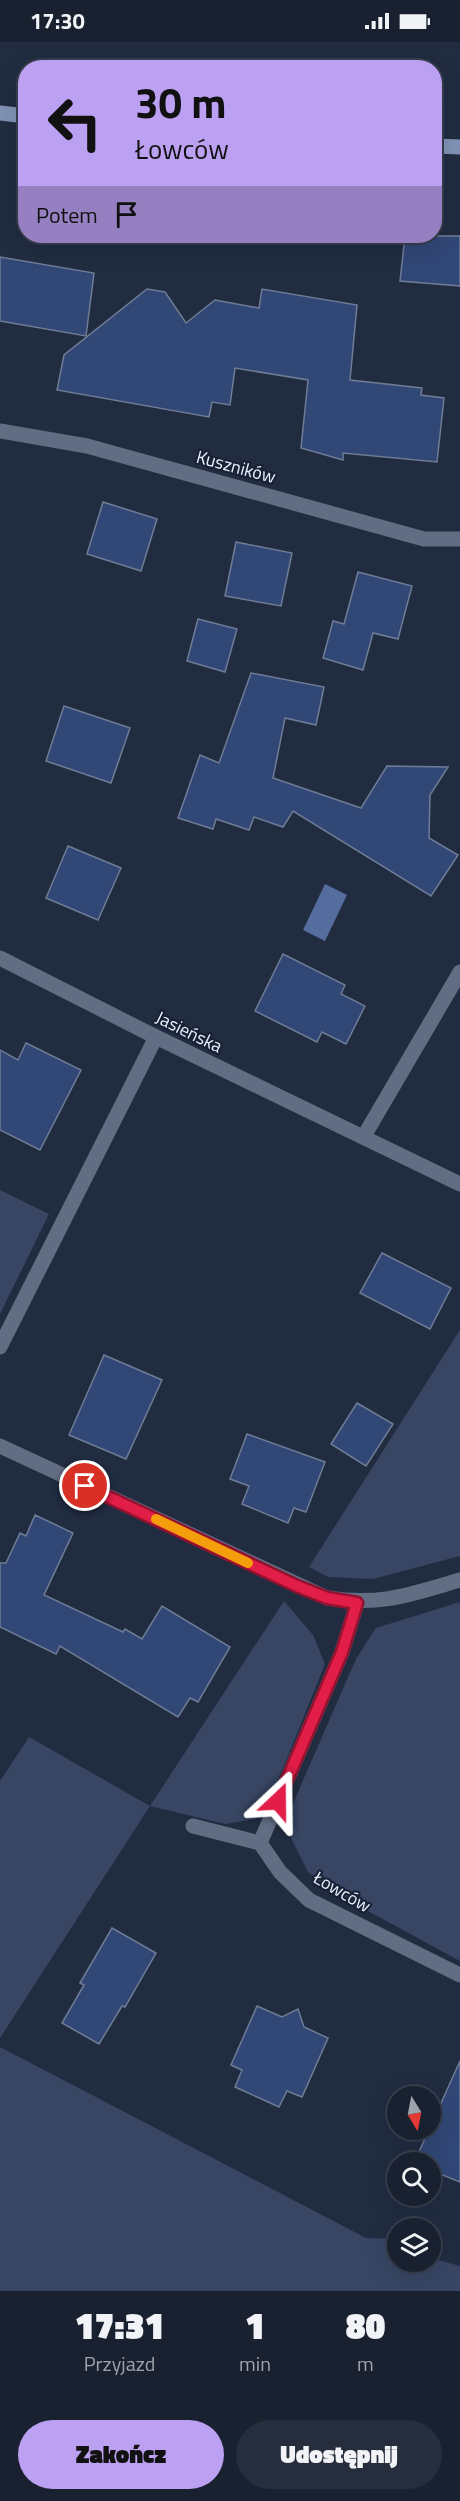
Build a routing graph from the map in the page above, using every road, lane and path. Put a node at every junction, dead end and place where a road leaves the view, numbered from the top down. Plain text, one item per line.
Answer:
1 (0, 113) edge
2 (18, 115) edge
3 (442, 146) edge
4 (460, 147) edge
5 (0, 431) edge
6 (460, 539) edge
7 (0, 958) edge
8 (460, 972) edge
9 (156, 1037) junction
10 (364, 1136) junction
11 (460, 1184) edge
12 (0, 1347) edge
13 (0, 1446) edge
14 (460, 1580) edge
15 (357, 1603) junction
16 (193, 1826) dead end
17 (260, 1843) junction
18 (460, 1975) edge

1 - 2 street
3 - 4 street
5 - 6 street, Kuszników
7 - 9 street, Jasieńska
8 - 10 street
9 - 10 street, Jasieńska
9 - 12 street
10 - 11 street, Jasieńska
13 - 15 street
14 - 15 street
15 - 17 street
16 - 17 street
17 - 18 street, Łowców

